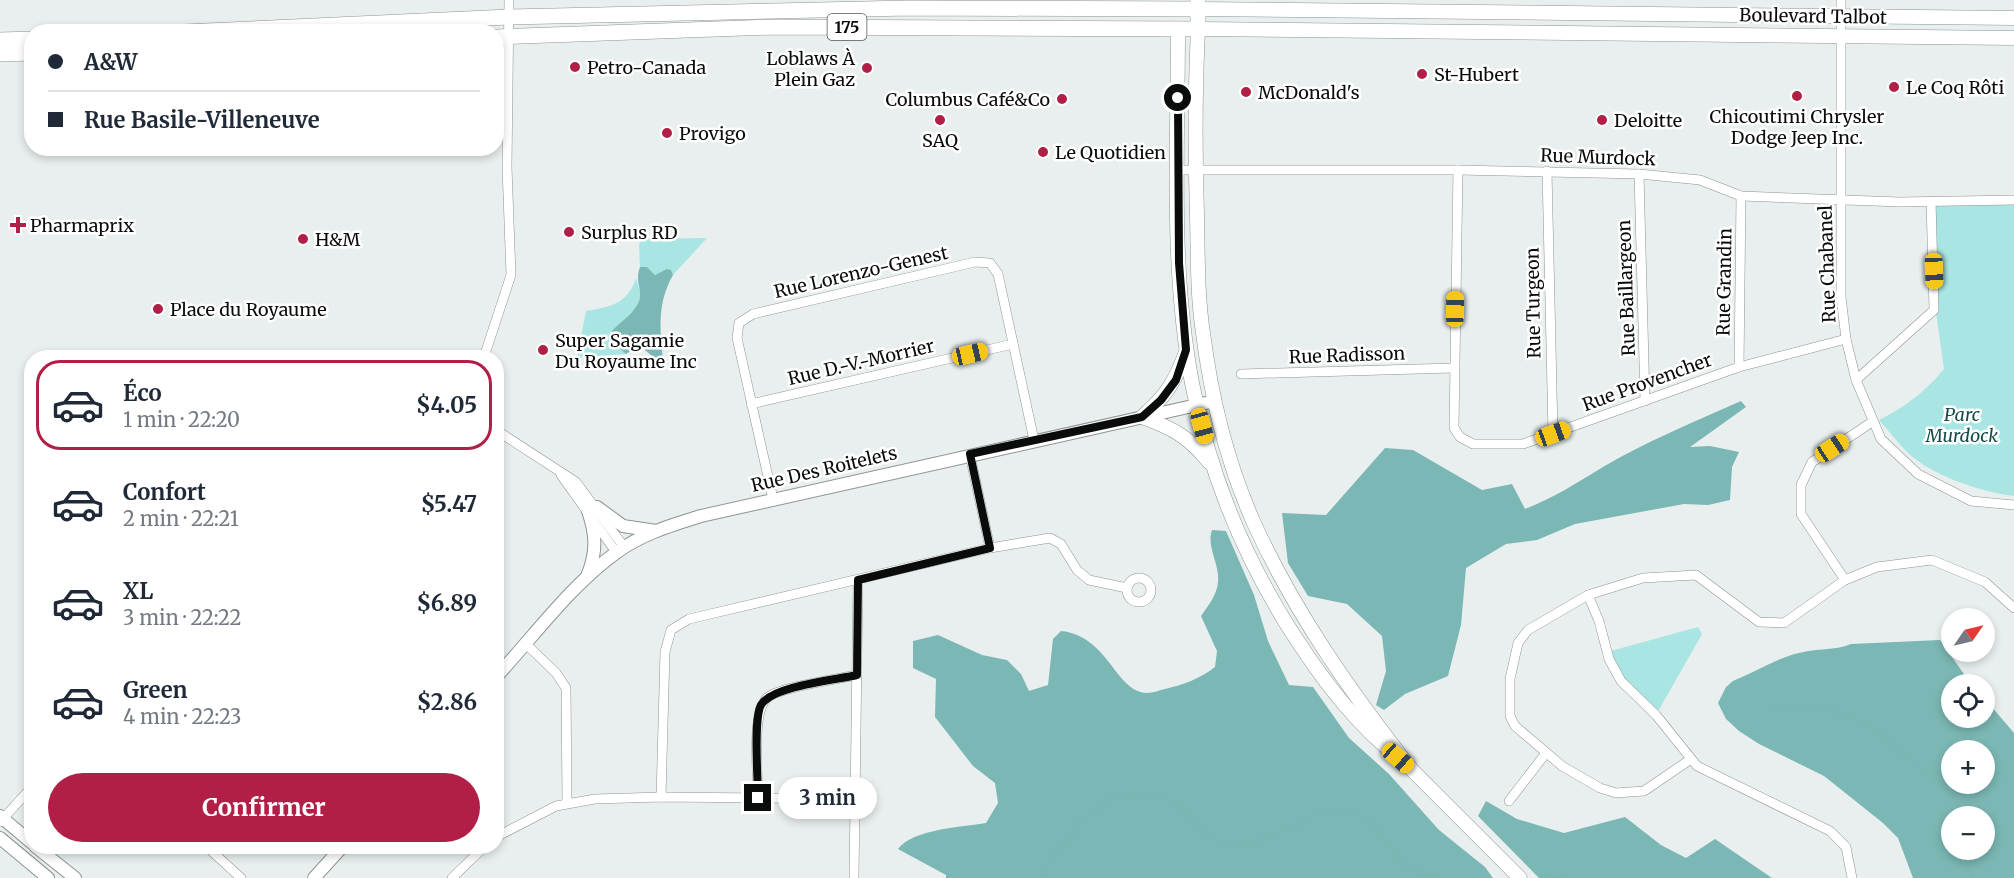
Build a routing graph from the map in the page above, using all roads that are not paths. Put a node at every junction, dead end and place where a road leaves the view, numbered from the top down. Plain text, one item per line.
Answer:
1 (509, 0) edge
2 (1841, 0) edge
3 (1178, 4) edge
4 (1198, 5) edge
5 (1841, 16) junction
6 (509, 17) junction
7 (2014, 18) edge
8 (357, 24) edge
9 (1178, 29) junction
10 (1198, 29) junction
11 (504, 31) edge
12 (504, 36) edge
13 (1841, 36) junction
14 (2014, 38) edge
15 (24, 39) edge
16 (0, 40) edge
17 (24, 53) edge
18 (0, 54) edge
19 (504, 88) edge
20 (1178, 170) junction
21 (1196, 170) junction
22 (1458, 170) junction
23 (1546, 171) junction
24 (1639, 174) junction
25 (1741, 196) junction
26 (2014, 200) edge
27 (1841, 201) junction
28 (1931, 201) junction
29 (1846, 339) junction
30 (1013, 344) junction
31 (486, 350) edge
32 (1186, 350) junction
33 (1740, 367) junction
34 (1453, 368) junction
35 (1241, 374) dead end
36 (1856, 380) junction
37 (1215, 401) junction
38 (1645, 401) junction
39 (751, 404) junction
40 (1197, 405) junction
41 (1142, 417) junction
42 (1872, 422) junction
43 (1553, 434) junction
44 (504, 435) edge
45 (1034, 440) junction
46 (970, 454) junction
47 (1213, 466) junction
48 (773, 500) junction
49 (2014, 505) edge
50 (592, 509) junction
51 (656, 531) junction
52 (990, 548) junction
53 (620, 550) junction
54 (587, 576) junction
55 (858, 580) junction
56 (1845, 580) junction
57 (1127, 588) dead end
58 (1588, 595) junction
59 (2014, 608) edge
60 (526, 644) junction
61 (504, 668) edge
62 (857, 675) junction
63 (1546, 753) junction
64 (1691, 759) junction
65 (1411, 769) junction
66 (24, 795) edge
67 (661, 796) junction
68 (758, 798) junction
69 (854, 799) junction
70 (1509, 801) dead end
71 (567, 802) junction
72 (1, 819) edge
73 (504, 832) edge
74 (0, 838) edge
75 (24, 838) edge
76 (44, 854) edge
77 (215, 854) edge
78 (336, 854) edge
79 (477, 854) edge
80 (48, 878) edge
81 (75, 878) edge
82 (241, 878) edge
83 (314, 878) edge
84 (452, 878) edge
85 (854, 878) edge
86 (1520, 878) edge
87 (1852, 878) edge

1 - 6 street
2 - 5 street, Rue Chabanel
3 - 4 main road, Boulevard Talbot / 175
3 - 6 main road, Boulevard Talbot / 175
3 - 9 main road
4 - 5 main road, Boulevard Talbot
4 - 10 main road
5 - 7 main road, Boulevard Talbot
5 - 13 street, Rue Chabanel
6 - 8 main road, Boulevard Talbot / 175
6 - 11 street
9 - 10 main road, Boulevard Talbot / 175
9 - 12 main road, Boulevard Talbot / 175
9 - 20 main road
10 - 13 main road, Boulevard Talbot
10 - 21 main road
13 - 14 main road, Boulevard Talbot
13 - 27 street, Rue Chabanel
15 - 16 main road
17 - 18 main road
19 - 31 street
20 - 21 street, Rue Murdock
20 - 32 main road
21 - 22 street, Rue Murdock
21 - 37 main road
22 - 23 street, Rue Murdock
22 - 34 street
23 - 24 street, Rue Murdock
23 - 43 street, Rue Turgeon
24 - 25 street, Rue Murdock
24 - 38 street, Rue Baillargeon
25 - 27 street, Rue Murdock
25 - 33 street, Rue Grandin
26 - 28 street, Rue Murdock
27 - 28 street, Rue Murdock
27 - 29 street, Rue Chabanel
28 - 36 street
29 - 33 street, Rue Provencher
29 - 36 street, Rue Chabanel
30 - 39 street, Rue D.-V.-Morrier
30 - 39 street, Rue Lorenzo-Genest
30 - 45 street, Rue Lorenzo-Genest
32 - 40 main road
32 - 41 main road
33 - 38 street, Rue Provencher
34 - 35 street, Rue Radisson
34 - 43 street, Rue Provencher
36 - 42 street, Rue Chabanel
37 - 40 street, Rue Des Roitelets
37 - 65 main road
38 - 43 street, Rue Provencher
39 - 48 street, Rue Lorenzo-Genest
40 - 41 street, Rue Des Roitelets
40 - 47 main road
41 - 45 street, Rue Des Roitelets
41 - 47 main road
42 - 49 street, Rue Chabanel
42 - 56 street
44 - 50 street
45 - 46 street, Rue Des Roitelets
46 - 48 street, Rue Des Roitelets
46 - 52 street
47 - 65 main road
48 - 51 street, Rue Des Roitelets
50 - 51 street
50 - 53 street
50 - 54 street
51 - 53 street, Rue Des Roitelets
52 - 55 street
52 - 57 street
53 - 54 street, Rue Des Roitelets
54 - 60 street, Rue Des Roitelets
55 - 62 street
55 - 67 street
56 - 58 street
56 - 59 street
58 - 63 street
58 - 64 street
60 - 61 street, Rue Des Roitelets
60 - 71 street
62 - 68 street
62 - 69 street
63 - 64 street
63 - 70 street
64 - 87 street
65 - 86 main road
66 - 72 street
67 - 68 street
67 - 71 street
68 - 69 street
69 - 85 street
71 - 73 street
72 - 75 street
74 - 80 street
76 - 81 street
77 - 82 street
78 - 83 street
79 - 84 street

